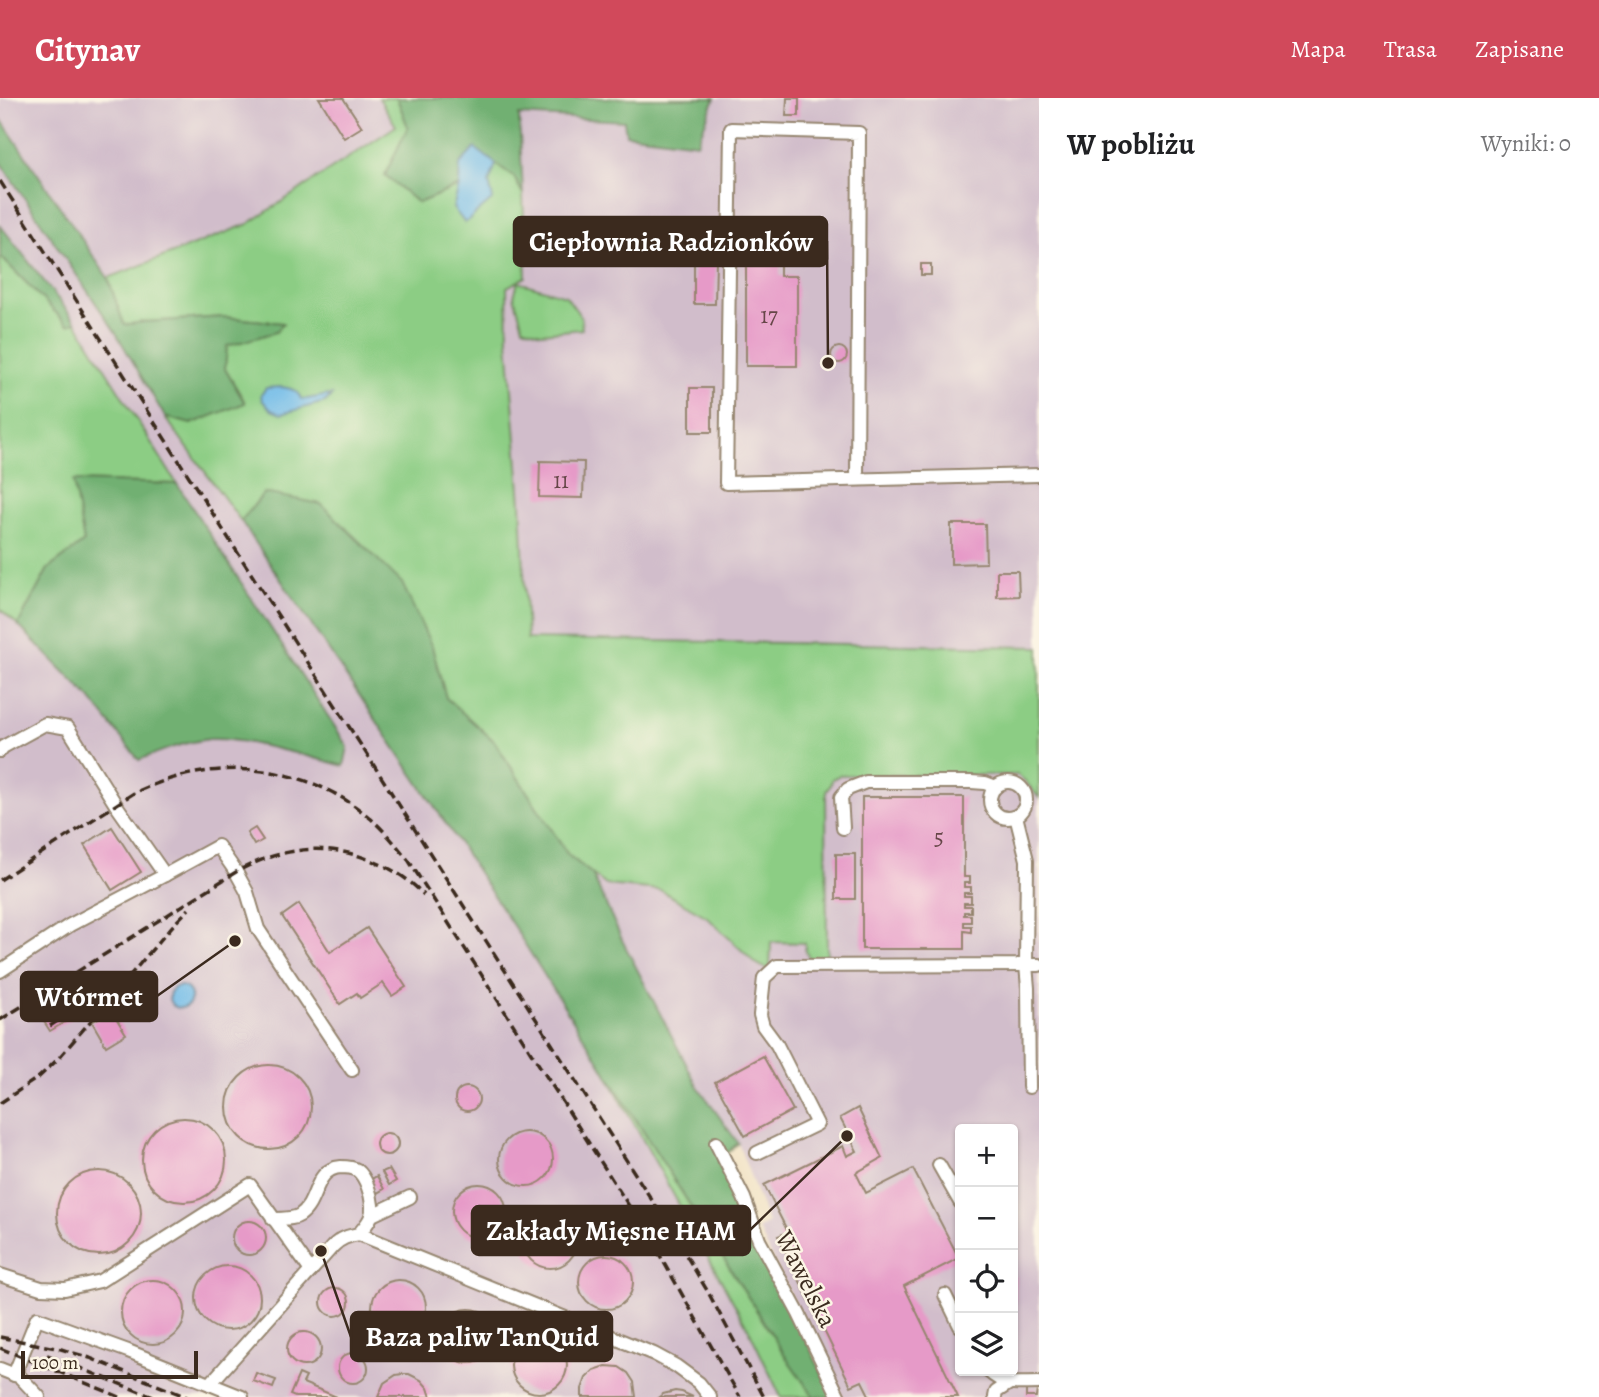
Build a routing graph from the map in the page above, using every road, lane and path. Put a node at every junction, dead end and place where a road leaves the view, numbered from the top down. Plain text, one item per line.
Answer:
1 (1039, 475) edge
2 (857, 480) junction
3 (0, 751) edge
4 (996, 787) junction
5 (1016, 816) junction
6 (843, 828) dead end
7 (166, 875) junction
8 (1033, 965) edge
9 (0, 971) edge
10 (352, 1070) dead end
11 (1029, 1087) dead end
12 (716, 1143) dead end
13 (757, 1153) dead end
14 (939, 1165) dead end
15 (955, 1193) edge
16 (410, 1197) dead end
17 (372, 1215) junction
18 (273, 1219) junction
19 (359, 1234) junction
20 (311, 1271) junction
21 (0, 1275) edge
22 (945, 1295) dead end
23 (955, 1314) edge
24 (0, 1369) edge
25 (14, 1375) junction
26 (994, 1376) edge
27 (1010, 1383) junction
28 (1039, 1383) edge
29 (210, 1384) junction
30 (39, 1397) edge
31 (242, 1397) edge
32 (710, 1397) edge
33 (839, 1397) edge
34 (995, 1397) edge

1 - 2 lane
2 - 2 lane
3 - 7 lane
4 - 5 lane
4 - 5 lane
4 - 6 lane
5 - 8 lane
7 - 9 lane
7 - 10 lane
8 - 11 lane
8 - 13 lane
12 - 33 lane, Wawelska
14 - 15 lane
16 - 17 lane
17 - 18 lane
17 - 19 lane
18 - 20 lane
18 - 21 lane
19 - 20 lane
19 - 32 lane
20 - 29 lane
22 - 23 lane
24 - 25 lane
25 - 29 lane
25 - 30 lane
26 - 27 lane
27 - 28 lane
27 - 34 lane
29 - 31 lane

